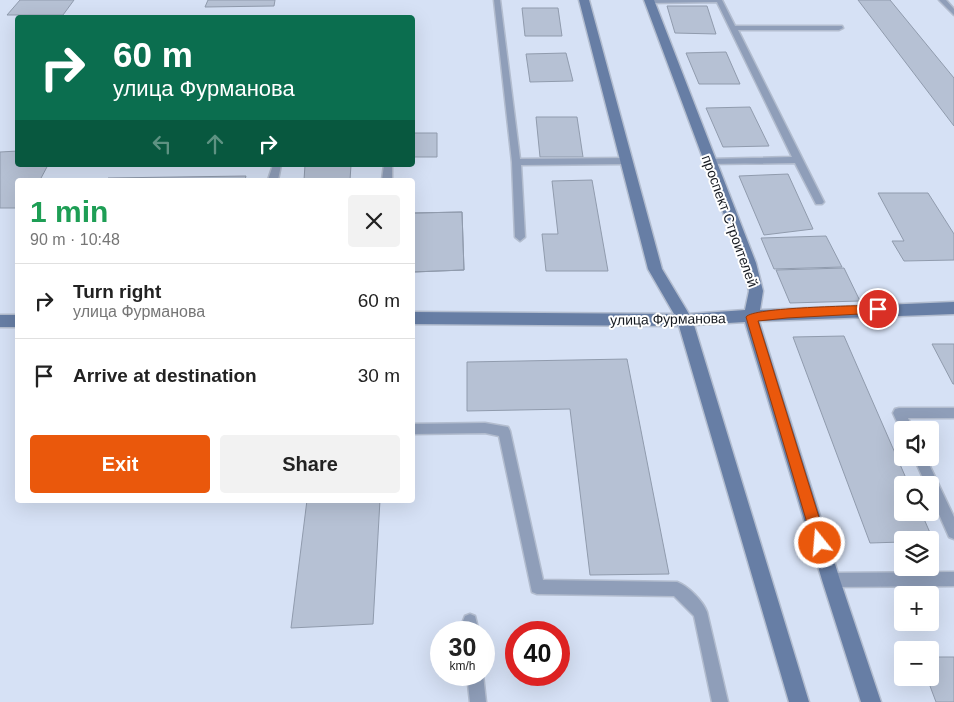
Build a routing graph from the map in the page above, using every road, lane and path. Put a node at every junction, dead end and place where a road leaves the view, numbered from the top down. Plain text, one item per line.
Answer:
1 (497, 0) edge
2 (584, 0) edge
3 (718, 0) edge
4 (942, 0) edge
5 (650, 1) edge
6 (954, 13) edge
7 (733, 28) junction
8 (839, 28) dead end
9 (626, 160) junction
10 (798, 160) junction
11 (516, 162) junction
12 (710, 162) junction
13 (819, 202) dead end
14 (520, 237) dead end
15 (954, 308) edge
16 (751, 317) junction
17 (415, 318) edge
18 (15, 320) edge
19 (685, 320) junction
20 (0, 321) edge
21 (954, 412) edge
22 (903, 421) edge
23 (415, 429) edge
24 (924, 466) edge
25 (954, 532) edge
26 (954, 579) edge
27 (831, 580) junction
28 (476, 686) edge
29 (478, 702) edge
30 (720, 702) edge
31 (799, 702) edge
32 (872, 702) edge

1 - 11 lane
2 - 9 street
3 - 5 lane
3 - 7 lane
4 - 6 lane
5 - 12 street, проспект Строителей
7 - 8 lane
7 - 10 lane
9 - 11 lane
9 - 19 street
10 - 12 lane
10 - 13 lane
11 - 14 lane
12 - 16 street, проспект Строителей
15 - 16 street, улица Фурманова
16 - 19 street, улица Фурманова
16 - 27 street, проспект Строителей
17 - 19 street, улица Фурманова
18 - 20 street
19 - 31 street
21 - 22 lane
23 - 30 lane
24 - 25 lane
26 - 27 lane
27 - 32 street, проспект Строителей
28 - 29 lane

